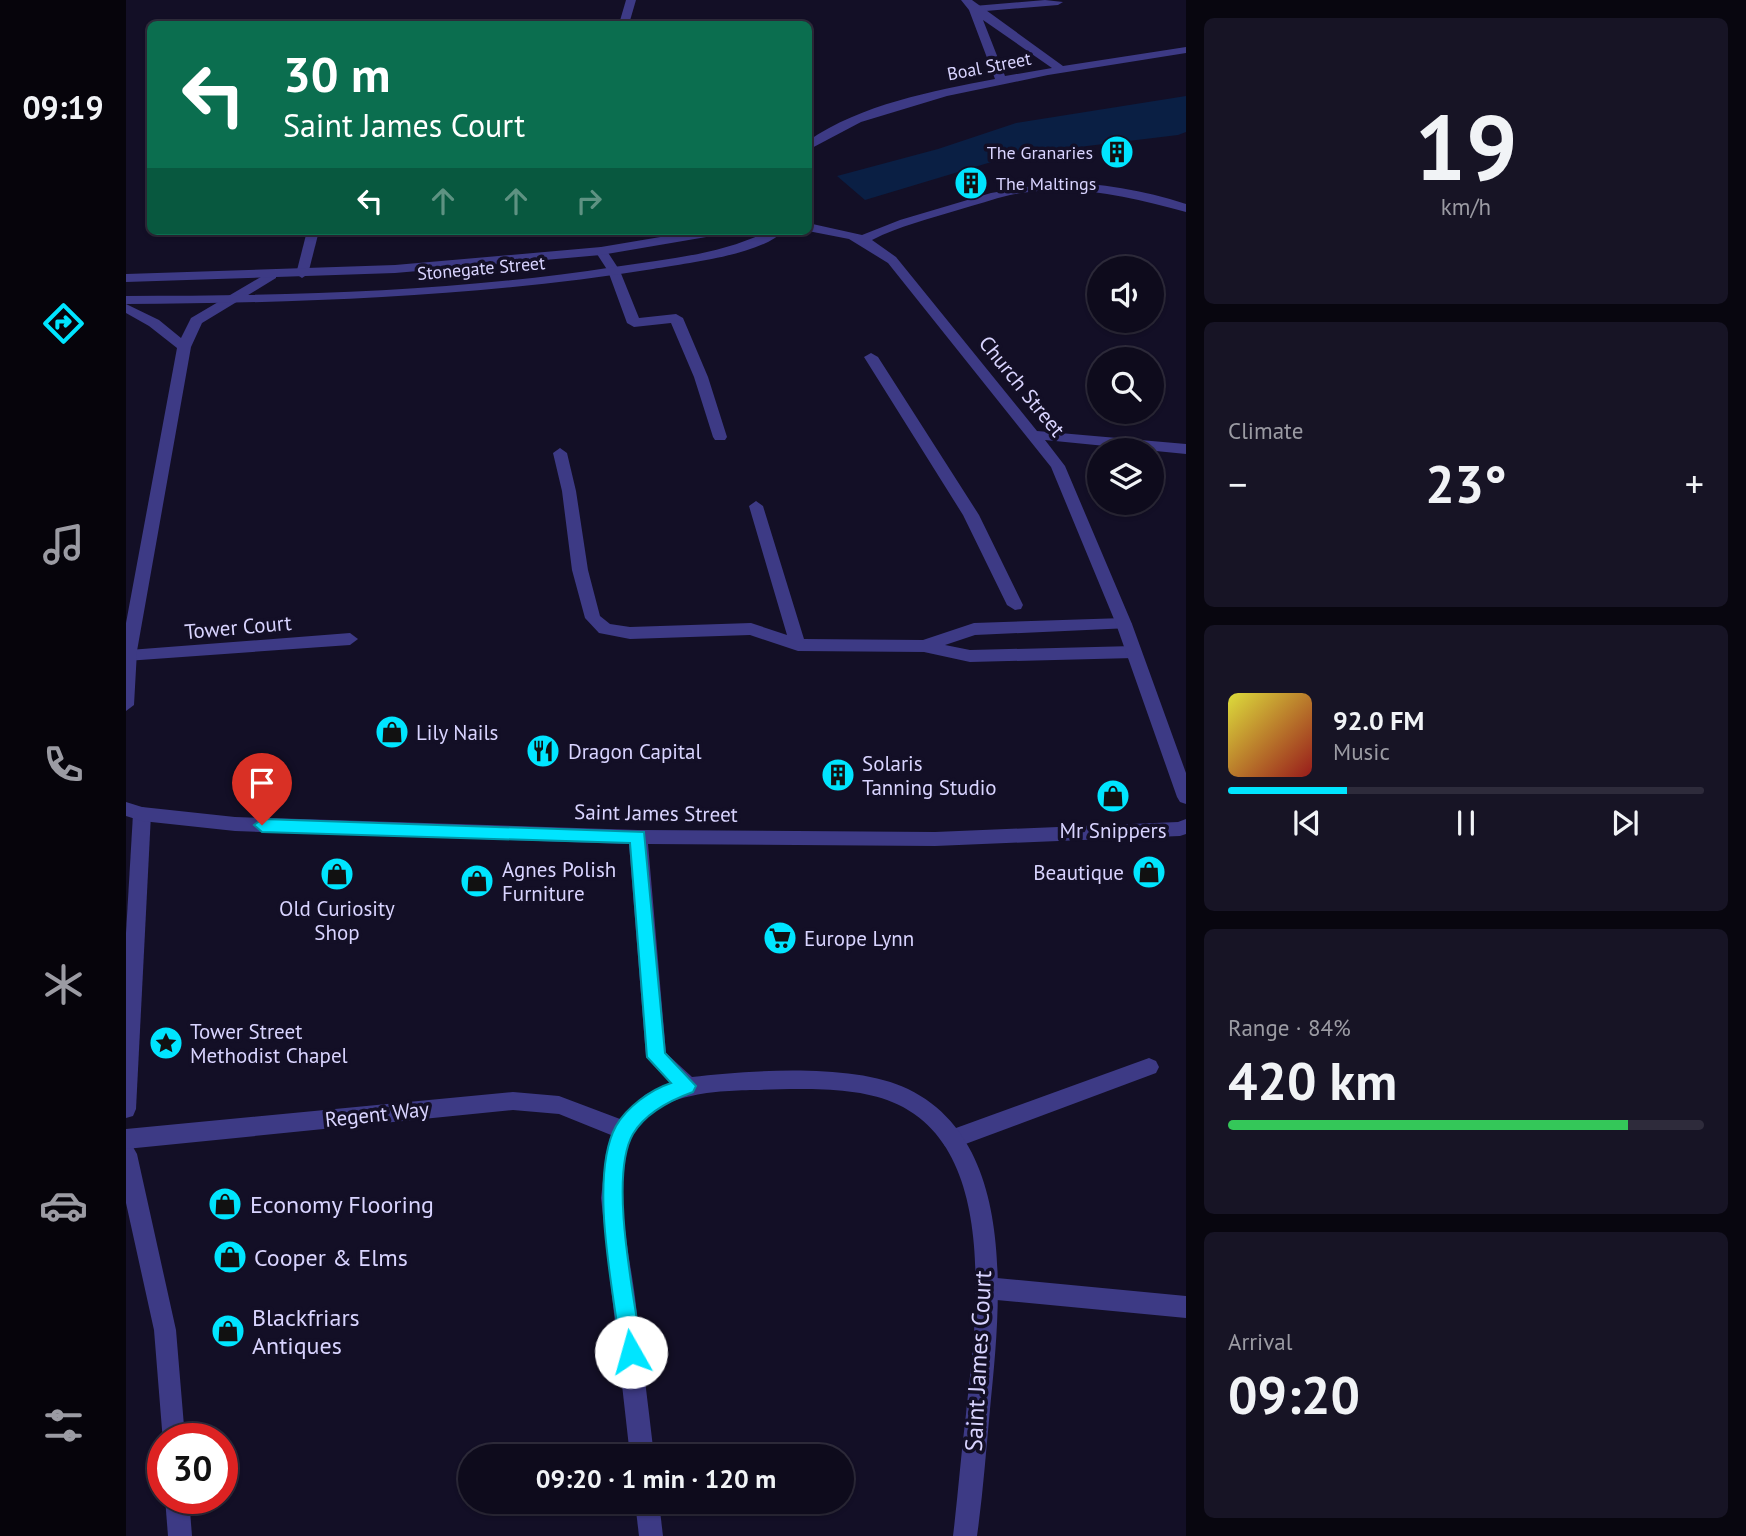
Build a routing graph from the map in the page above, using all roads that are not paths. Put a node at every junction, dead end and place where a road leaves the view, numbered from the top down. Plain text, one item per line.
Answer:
1 (631, 0) edge
2 (1058, 2) dead end
3 (970, 4) edge
4 (625, 21) edge
5 (1186, 51) edge
6 (1062, 70) junction
7 (1001, 80) junction
8 (812, 144) edge
9 (1186, 208) edge
10 (812, 228) edge
11 (312, 235) edge
12 (695, 235) edge
13 (771, 235) edge
14 (865, 239) junction
15 (601, 251) junction
16 (614, 271) junction
17 (302, 274) junction
18 (271, 275) junction
19 (126, 278) edge
20 (231, 299) junction
21 (126, 300) edge
22 (126, 307) edge
23 (184, 347) junction
24 (871, 357) dead end
25 (1035, 436) junction
26 (720, 437) dead end
27 (1186, 449) edge
28 (559, 453) dead end
29 (757, 506) dead end
30 (1015, 605) dead end
31 (1124, 624) junction
32 (351, 639) dead end
33 (798, 645) junction
34 (924, 646) junction
35 (1134, 652) junction
36 (128, 659) edge
37 (126, 705) edge
38 (1186, 797) edge
39 (134, 811) edge
40 (1186, 826) edge
41 (638, 837) junction
42 (1149, 1067) dead end
43 (687, 1086) junction
44 (126, 1110) edge
45 (624, 1130) junction
46 (126, 1139) edge
47 (952, 1139) junction
48 (126, 1154) edge
49 (986, 1288) junction
50 (1186, 1307) edge
51 (172, 1423) edge
52 (641, 1444) edge
53 (178, 1514) edge
54 (648, 1514) edge
55 (180, 1536) edge
56 (650, 1536) edge
57 (965, 1536) edge

1 - 4 street
2 - 3 street
3 - 6 street
3 - 7 street
5 - 6 street, Boal Street
6 - 7 street, Boal Street
7 - 8 street, Boal Street
9 - 14 street
10 - 14 street, Church Street
11 - 17 street
12 - 15 street, Stonegate Street
13 - 16 street, Stonegate Street
14 - 25 street, Church Street
15 - 16 street
15 - 17 street, Stonegate Street
16 - 20 street, Stonegate Street
16 - 26 street
17 - 18 street, Stonegate Street
18 - 19 street, Stonegate Street
18 - 20 street
20 - 21 street, Stonegate Street
20 - 23 street
22 - 23 street
23 - 36 street
24 - 30 street
25 - 27 street
25 - 31 street, Church Street
28 - 33 street
29 - 33 street
31 - 34 street
31 - 35 street, Church Street
32 - 36 street, Tower Court
33 - 34 street
34 - 35 street
35 - 38 street, Church Street
36 - 37 street
39 - 41 street, Saint James Street
39 - 44 street
40 - 41 street, Saint James Street
41 - 43 street
42 - 47 street
43 - 45 street, Saint James Court
43 - 47 street, Saint James Court
45 - 46 street, Regent Way
45 - 52 street
47 - 49 street, Saint James Court
48 - 51 street
49 - 50 street
49 - 57 street, Saint James Court
53 - 55 street
54 - 56 street

